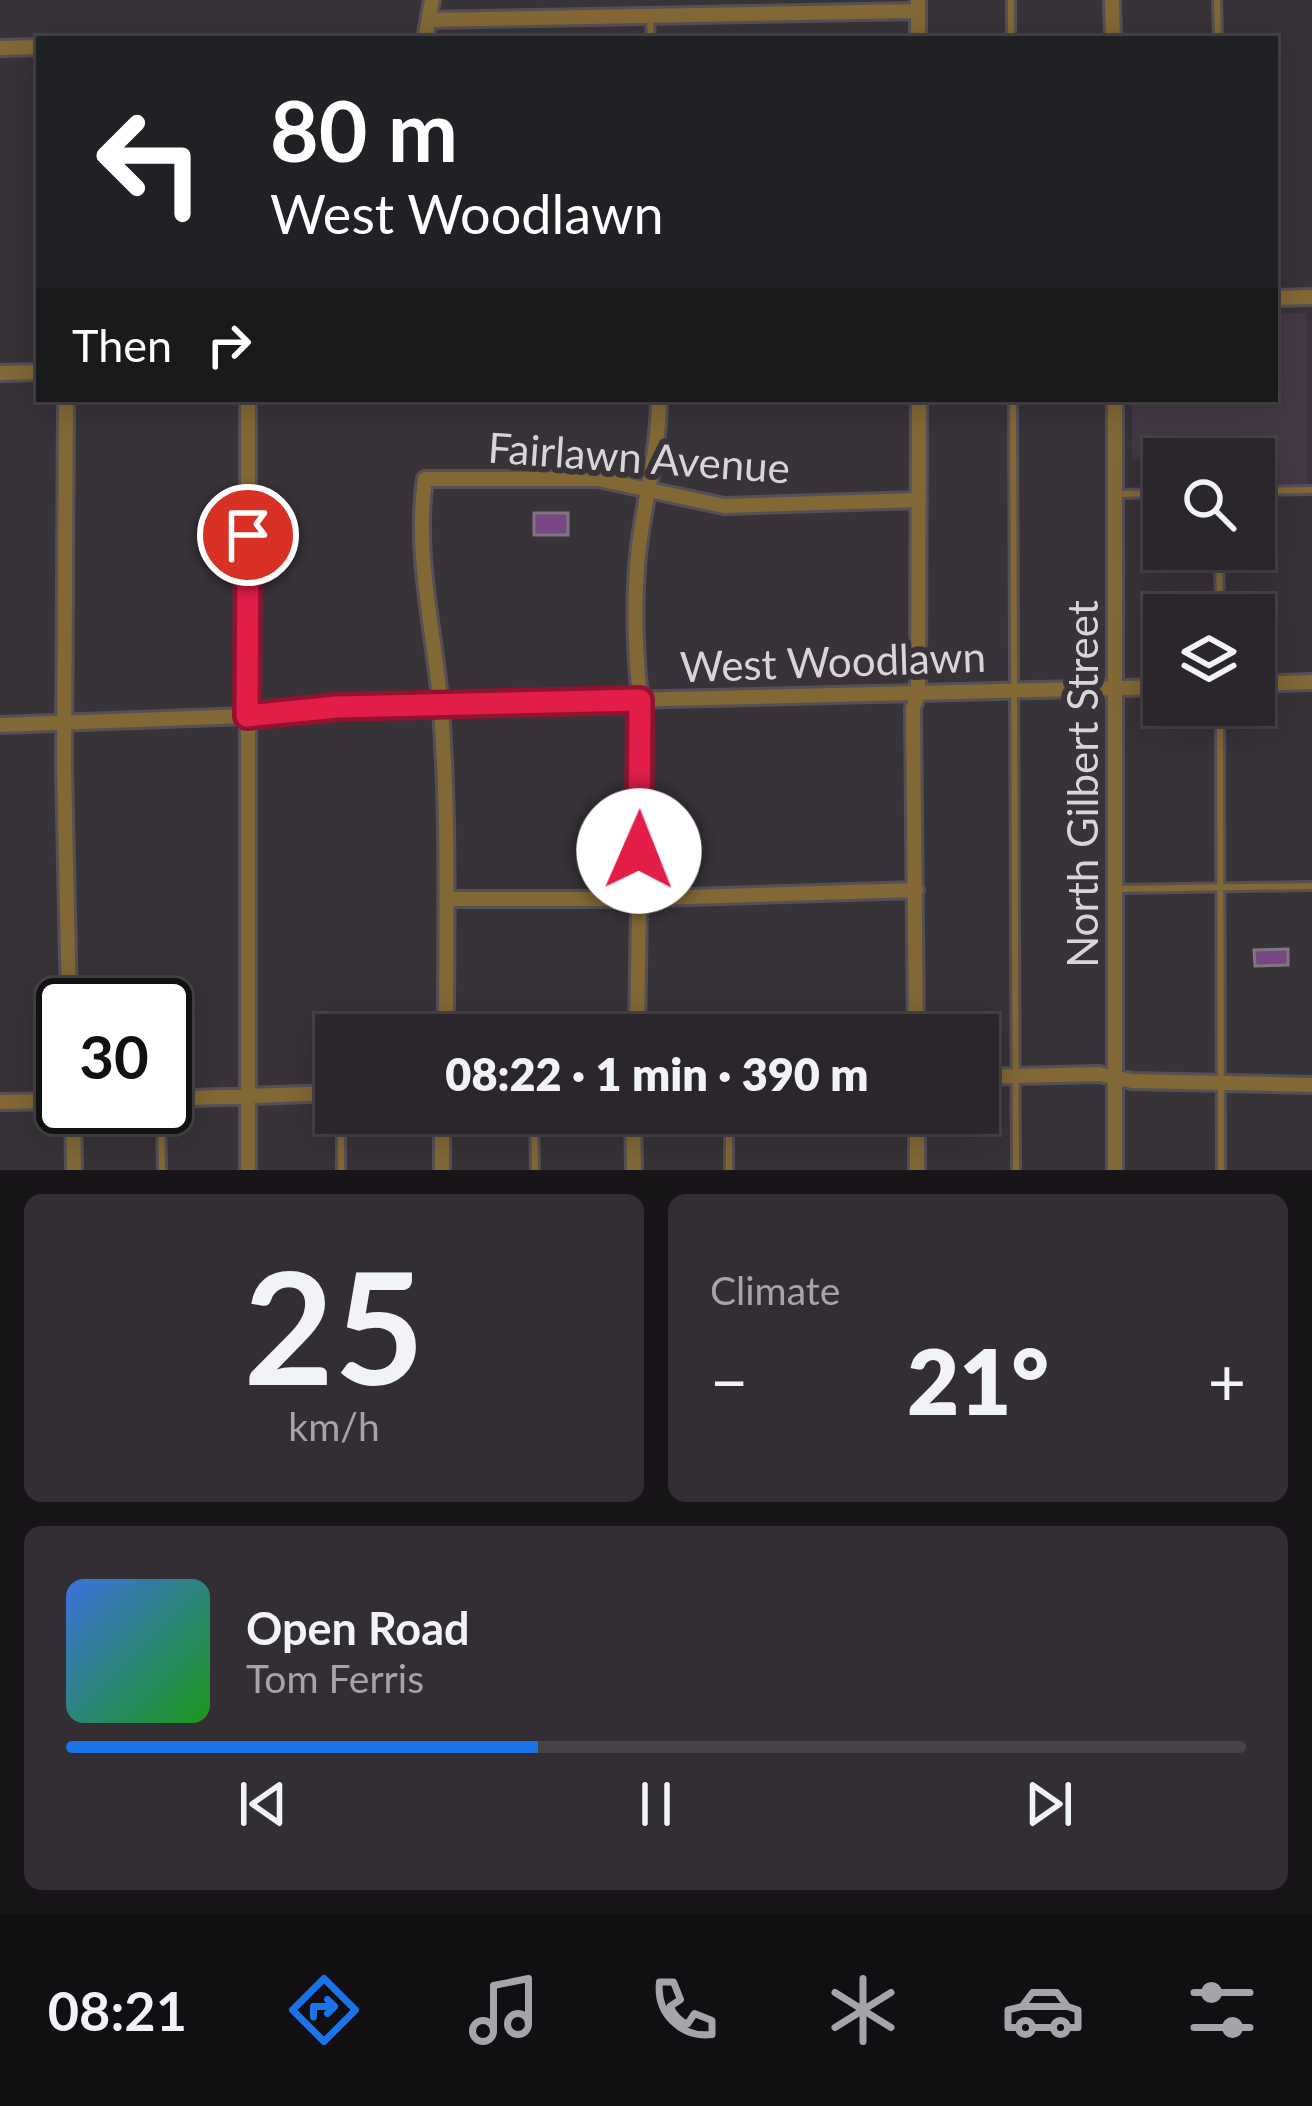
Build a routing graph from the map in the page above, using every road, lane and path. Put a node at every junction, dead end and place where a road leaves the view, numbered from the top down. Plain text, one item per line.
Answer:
1 (432, 0) edge
2 (639, 0) edge
3 (1011, 0) edge
4 (1112, 0) edge
5 (1217, 0) edge
6 (918, 5) edge
7 (645, 17) junction
8 (428, 20) junction
9 (425, 36) edge
10 (650, 36) edge
11 (919, 36) edge
12 (1011, 36) edge
13 (1112, 36) edge
14 (1218, 36) edge
15 (36, 47) edge
16 (0, 48) edge
17 (1312, 297) edge
18 (1278, 298) edge
19 (36, 372) edge
20 (0, 373) edge
21 (66, 402) edge
22 (248, 402) edge
23 (659, 402) edge
24 (919, 402) edge
25 (1013, 402) edge
26 (1114, 402) edge
27 (648, 490) junction
28 (1275, 490) edge
29 (1312, 490) edge
30 (1143, 493) edge
31 (1115, 494) junction
32 (920, 500) junction
33 (1312, 682) edge
34 (1275, 683) edge
35 (1143, 687) edge
36 (1116, 688) junction
37 (1014, 690) junction
38 (918, 694) junction
39 (640, 700) junction
40 (440, 704) junction
41 (247, 716) junction
42 (66, 723) junction
43 (0, 725) edge
44 (1220, 726) edge
45 (1222, 886) junction
46 (1312, 886) edge
47 (1116, 889) junction
48 (916, 890) junction
49 (638, 898) junction
50 (446, 899) junction
51 (69, 978) edge
52 (446, 1014) edge
53 (637, 1014) edge
54 (916, 1014) edge
55 (999, 1076) edge
56 (1016, 1076) junction
57 (1115, 1077) junction
58 (1221, 1082) junction
59 (1312, 1085) edge
60 (315, 1094) edge
61 (249, 1096) junction
62 (36, 1101) edge
63 (192, 1101) edge
64 (0, 1102) edge
65 (73, 1134) edge
66 (163, 1134) edge
67 (341, 1134) edge
68 (442, 1134) edge
69 (534, 1134) edge
70 (633, 1134) edge
71 (729, 1134) edge
72 (917, 1134) edge
73 (74, 1170) edge
74 (162, 1170) edge
75 (248, 1170) edge
76 (341, 1170) edge
77 (442, 1170) edge
78 (535, 1170) edge
79 (634, 1170) edge
80 (729, 1170) edge
81 (917, 1170) edge
82 (1016, 1170) edge
83 (1115, 1170) edge
84 (1221, 1170) edge

1 - 8 street
2 - 7 street
3 - 12 lane
4 - 13 street
5 - 14 lane
6 - 7 street
6 - 11 street
7 - 8 street
7 - 10 lane
8 - 9 street
15 - 16 street
17 - 18 street
19 - 20 street
21 - 42 street
22 - 41 street
23 - 27 street
24 - 32 street
25 - 37 lane
26 - 31 street, North Gilbert Street
27 - 32 street, Fairlawn Avenue
27 - 39 street
27 - 40 street, Fairlawn Avenue
28 - 29 lane
30 - 31 lane
31 - 36 street, North Gilbert Street
32 - 38 street
33 - 34 street
35 - 36 street, West Woodlawn
36 - 37 street, West Woodlawn
36 - 47 street, North Gilbert Street
37 - 38 street, West Woodlawn
37 - 56 lane
38 - 39 street, West Woodlawn
38 - 48 street
39 - 40 street, West Woodlawn
39 - 49 street
40 - 41 street, West Woodlawn
40 - 50 street
41 - 42 street, West Woodlawn
41 - 61 street
42 - 43 street, West Woodlawn
42 - 51 street
44 - 45 lane
45 - 46 lane
45 - 47 lane
45 - 58 lane
47 - 57 street, North Gilbert Street
48 - 49 street
48 - 54 street
49 - 50 street
49 - 53 street
50 - 52 street
55 - 56 street
56 - 57 street
56 - 82 lane
57 - 58 street
57 - 83 street, North Gilbert Street
58 - 59 street
58 - 84 lane
60 - 61 street
61 - 63 street
61 - 75 street
62 - 64 street
65 - 73 street
66 - 74 lane
67 - 76 lane
68 - 77 street
69 - 78 lane
70 - 79 street
71 - 80 lane
72 - 81 street

